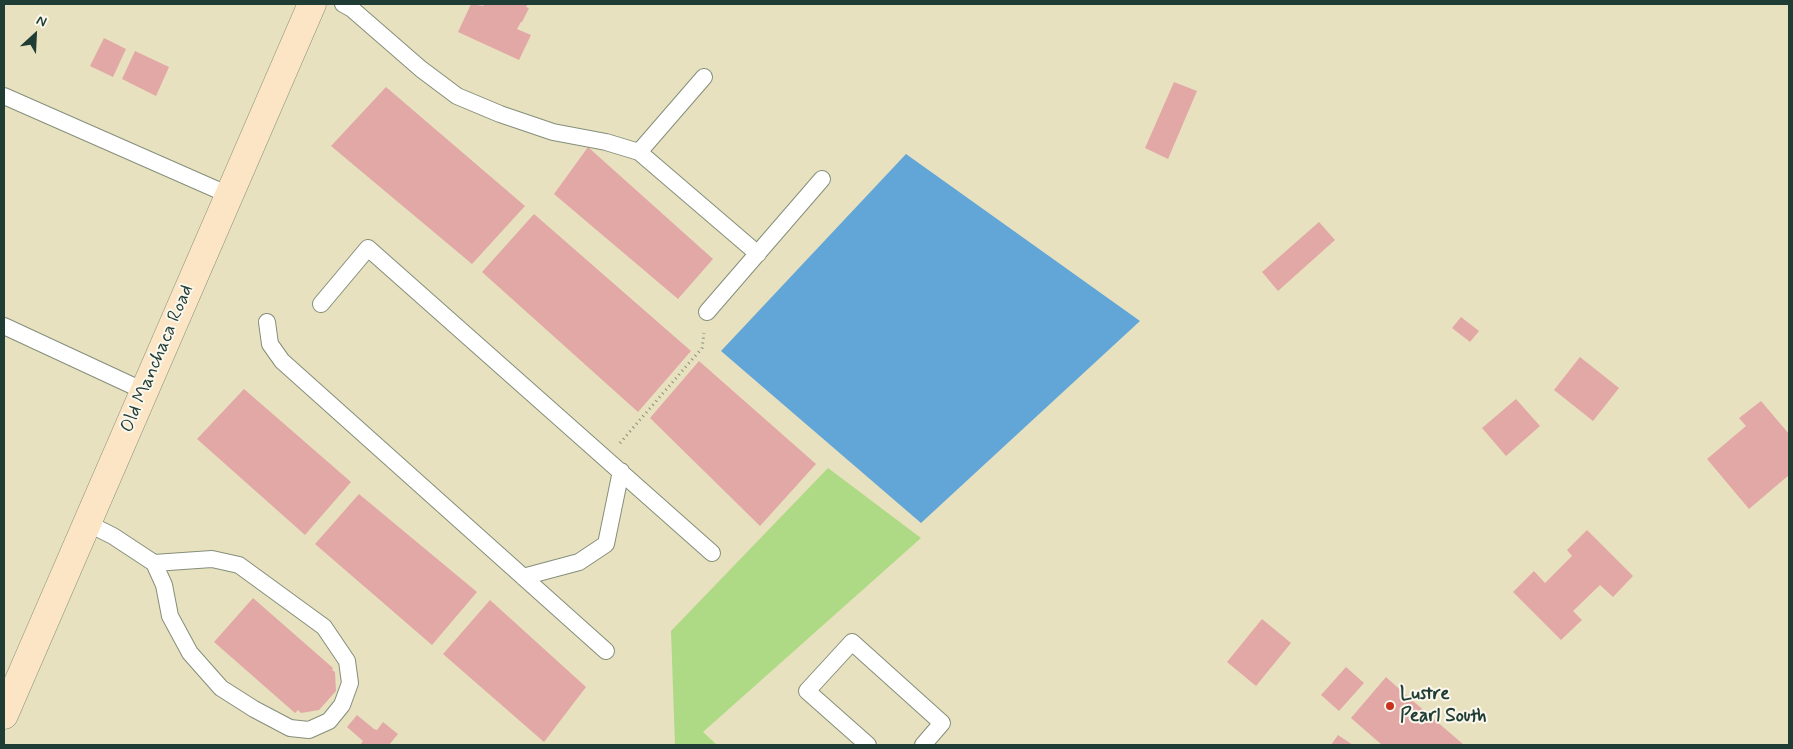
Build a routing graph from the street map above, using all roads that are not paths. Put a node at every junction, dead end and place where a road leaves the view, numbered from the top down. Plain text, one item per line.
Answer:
1 (312, 4) edge
2 (343, 4) edge
3 (704, 77) dead end
4 (4, 96) edge
5 (639, 152) junction
6 (822, 179) dead end
7 (229, 195) junction
8 (758, 254) junction
9 (321, 304) dead end
10 (707, 312) road end
11 (267, 322) dead end
12 (4, 326) edge
13 (144, 391) junction
14 (621, 471) junction
15 (87, 523) junction
16 (712, 553) dead end
17 (154, 563) junction
18 (523, 577) junction
19 (606, 651) dead end
20 (4, 715) edge
21 (868, 745) edge
22 (923, 745) edge

1 - 7 street, Old Manchaca Road
2 - 5 lane
3 - 5 lane
4 - 7 lane
5 - 8 lane
6 - 8 lane
7 - 13 street, Old Manchaca Road
8 - 10 lane
9 - 14 lane
11 - 18 lane
12 - 13 lane
13 - 15 street, Old Manchaca Road
14 - 16 lane
14 - 18 lane
15 - 17 lane
15 - 20 street, Old Manchaca Road
17 - 17 lane
18 - 19 lane
21 - 22 lane

